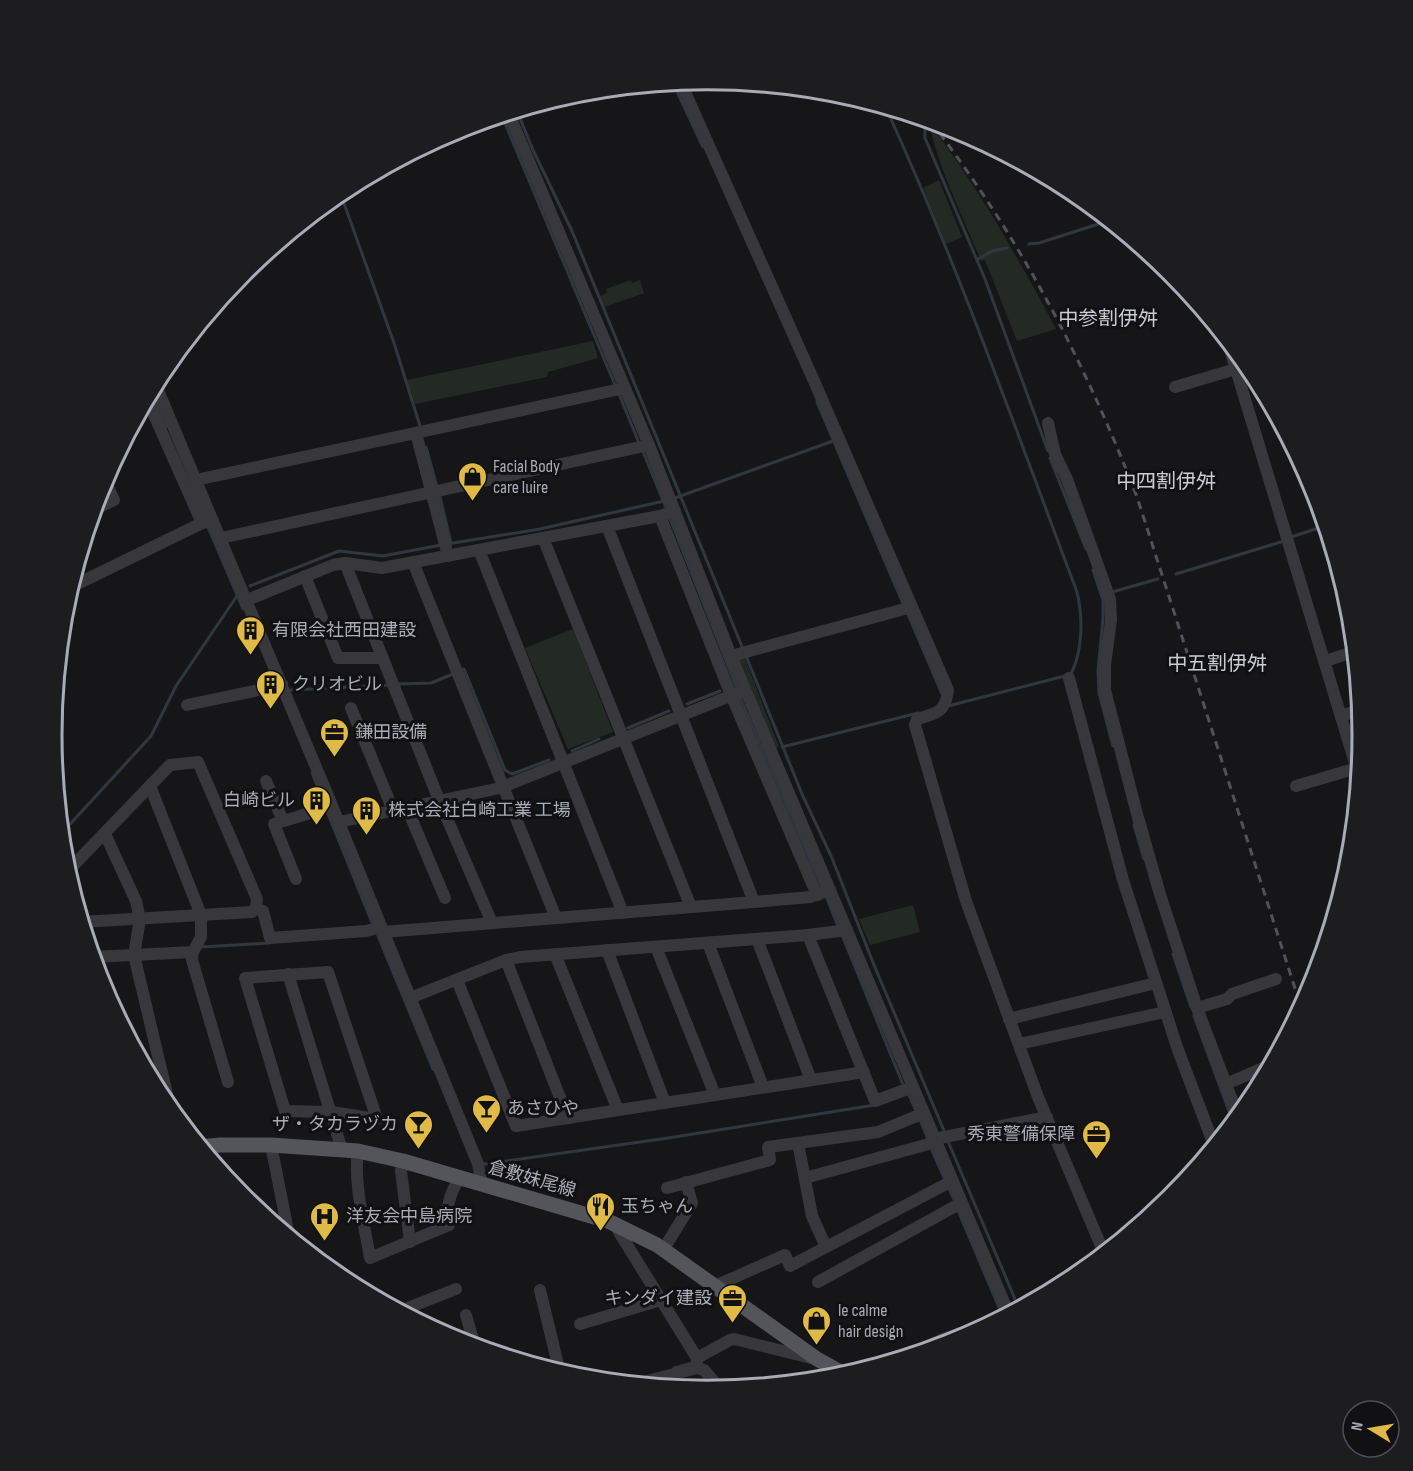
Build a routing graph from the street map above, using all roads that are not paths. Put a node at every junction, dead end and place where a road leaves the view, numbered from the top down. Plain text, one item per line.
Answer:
1 (685, 91) edge
2 (512, 121) edge
3 (1237, 369) edge
4 (1175, 387) dead end
5 (620, 390) junction
6 (156, 400) edge
7 (156, 400) edge
8 (1048, 423) dead end
9 (420, 432) junction
10 (644, 446) junction
11 (196, 480) junction
12 (436, 491) junction
13 (110, 492) edge
14 (105, 504) edge
15 (668, 513) junction
16 (207, 522) junction
17 (607, 526) junction
18 (221, 538) junction
19 (543, 538) junction
20 (446, 549) junction
21 (478, 550) junction
22 (413, 562) junction
23 (345, 563) junction
24 (305, 576) junction
25 (81, 579) edge
26 (247, 600) junction
27 (907, 609) junction
28 (1346, 654) edge
29 (731, 656) junction
30 (383, 658) junction
31 (1324, 661) junction
32 (1069, 678) dead end
33 (278, 685) junction
34 (738, 692) junction
35 (188, 705) dead end
36 (351, 708) dead end
37 (1351, 713) edge
38 (682, 715) junction
39 (1341, 716) junction
40 (622, 739) junction
41 (1351, 755) edge
42 (563, 763) junction
43 (1350, 771) edge
44 (266, 781) dead end
45 (150, 786) junction
46 (1296, 786) dead end
47 (505, 787) junction
48 (439, 800) junction
49 (327, 805) junction
50 (406, 807) junction
51 (393, 810) junction
52 (283, 821) junction
53 (339, 822) junction
54 (105, 834) junction
55 (75, 864) edge
56 (296, 879) dead end
57 (823, 892) junction
58 (445, 898) dead end
59 (754, 902) junction
60 (691, 907) junction
61 (256, 908) junction
62 (623, 913) junction
63 (201, 915) junction
64 (556, 918) junction
65 (140, 919) junction
66 (89, 922) edge
67 (492, 924) junction
68 (379, 929) junction
69 (842, 931) junction
70 (808, 935) junction
71 (757, 939) junction
72 (708, 943) junction
73 (656, 947) junction
74 (195, 949) junction
75 (607, 950) junction
76 (135, 952) junction
77 (555, 954) junction
78 (101, 956) edge
79 (506, 960) junction
80 (288, 974) junction
81 (1276, 979) dead end
82 (457, 980) junction
83 (1156, 983) junction
84 (410, 998) junction
85 (1197, 1008) junction
86 (1165, 1012) junction
87 (1009, 1018) junction
88 (1019, 1044) junction
89 (1257, 1070) edge
90 (864, 1072) junction
91 (812, 1080) junction
92 (228, 1082) dead end
93 (1226, 1084) junction
94 (165, 1087) edge
95 (763, 1088) junction
96 (909, 1089) junction
97 (715, 1095) junction
98 (665, 1103) junction
99 (1234, 1106) edge
100 (618, 1110) junction
101 (331, 1112) junction
102 (920, 1115) junction
103 (1047, 1117) junction
104 (568, 1118) junction
105 (1211, 1137) edge
106 (937, 1140) junction
107 (798, 1143) junction
108 (271, 1145) junction
109 (210, 1146) edge
110 (353, 1154) junction
111 (402, 1166) junction
112 (805, 1178) junction
113 (459, 1179) junction
114 (686, 1182) junction
115 (948, 1182) junction
116 (482, 1185) junction
117 (667, 1188) dead end
118 (957, 1205) junction
119 (287, 1225) edge
120 (618, 1226) junction
121 (410, 1242) junction
122 (1101, 1246) edge
123 (826, 1247) junction
124 (663, 1250) junction
125 (818, 1282) dead end
126 (715, 1286) junction
127 (456, 1289) dead end
128 (540, 1290) dead end
129 (661, 1300) junction
130 (409, 1307) edge
131 (1006, 1307) edge
132 (466, 1315) dead end
133 (580, 1324) dead end
134 (472, 1336) edge
135 (817, 1359) junction
136 (558, 1363) edge
137 (697, 1363) junction
138 (833, 1368) edge
139 (653, 1378) edge
140 (713, 1380) edge

1 - 27 street
2 - 5 street
3 - 4 street
3 - 31 street
5 - 9 street
5 - 10 street
6 - 11 street
7 - 16 street
8 - 85 street
9 - 11 street
9 - 12 street
10 - 12 street
10 - 15 street
11 - 16 street
12 - 18 street
12 - 20 street
13 - 14 street
15 - 17 street
15 - 29 street
15 - 34 street
16 - 18 street
16 - 25 street
17 - 19 street
17 - 38 street
18 - 26 street
19 - 21 street
19 - 40 street
20 - 21 street
20 - 22 street
21 - 42 street
22 - 23 street
22 - 47 street
23 - 24 street
23 - 30 street
24 - 26 street
24 - 30 street
26 - 33 street
27 - 29 street
27 - 87 street
28 - 31 street
29 - 34 street
30 - 48 street
31 - 39 street
32 - 83 street
33 - 35 street
33 - 49 street
34 - 38 street
34 - 57 street
36 - 51 street
37 - 39 street
38 - 40 street
38 - 59 street
39 - 41 street
40 - 42 street
40 - 60 street
42 - 47 street
42 - 62 street
43 - 46 street
44 - 52 street
45 - 54 street
45 - 61 street
45 - 63 street
47 - 48 street
47 - 64 street
48 - 50 street
48 - 67 street
49 - 52 street
49 - 53 street
50 - 51 street
50 - 58 street
51 - 53 street
52 - 56 street
53 - 68 street
54 - 55 street
54 - 65 street
57 - 59 street
57 - 69 street
59 - 60 street
60 - 62 street
61 - 63 street
61 - 68 street
62 - 64 street
63 - 65 street
63 - 74 street
64 - 67 street
65 - 66 street
65 - 76 street
67 - 68 street
68 - 84 street
69 - 70 street
69 - 96 street
70 - 71 street
70 - 90 street
71 - 72 street
71 - 91 street
72 - 73 street
72 - 95 street
73 - 75 street
73 - 97 street
74 - 76 street
74 - 92 street
75 - 77 street
75 - 98 street
76 - 78 street
76 - 94 street
77 - 79 street
77 - 100 street
79 - 82 street
79 - 104 street
80 - 101 street
80 - 101 street
80 - 101 street
81 - 85 street
82 - 84 street
82 - 104 street
83 - 86 street
83 - 87 street
84 - 116 street
85 - 93 street
86 - 88 street
86 - 105 street
87 - 88 street
88 - 103 street
89 - 93 street
90 - 91 street
90 - 96 street
91 - 95 street
93 - 99 street
95 - 97 street
96 - 102 street
97 - 98 street
98 - 100 street
100 - 104 street
101 - 110 street
102 - 106 street
102 - 107 street
103 - 106 street
103 - 122 street
106 - 112 street
106 - 115 street
107 - 112 street
107 - 114 street
108 - 109 main road, 倉敷妹尾線
108 - 110 main road, 倉敷妹尾線
108 - 119 street
110 - 111 main road, 倉敷妹尾線
110 - 121 street
111 - 113 main road, 倉敷妹尾線
111 - 121 street
112 - 123 street
113 - 116 main road, 倉敷妹尾線
113 - 121 street
114 - 117 street
114 - 124 street
115 - 118 street
115 - 123 street
116 - 120 main road, 倉敷妹尾線
118 - 125 street
118 - 131 street
120 - 124 main road, 倉敷妹尾線
120 - 129 street
123 - 126 street
124 - 126 main road, 倉敷妹尾線
126 - 135 main road, 倉敷妹尾線
127 - 130 street
128 - 136 street
129 - 133 street
129 - 137 street
132 - 134 street
135 - 137 street
135 - 138 main road, 倉敷妹尾線
137 - 139 street
137 - 140 street

